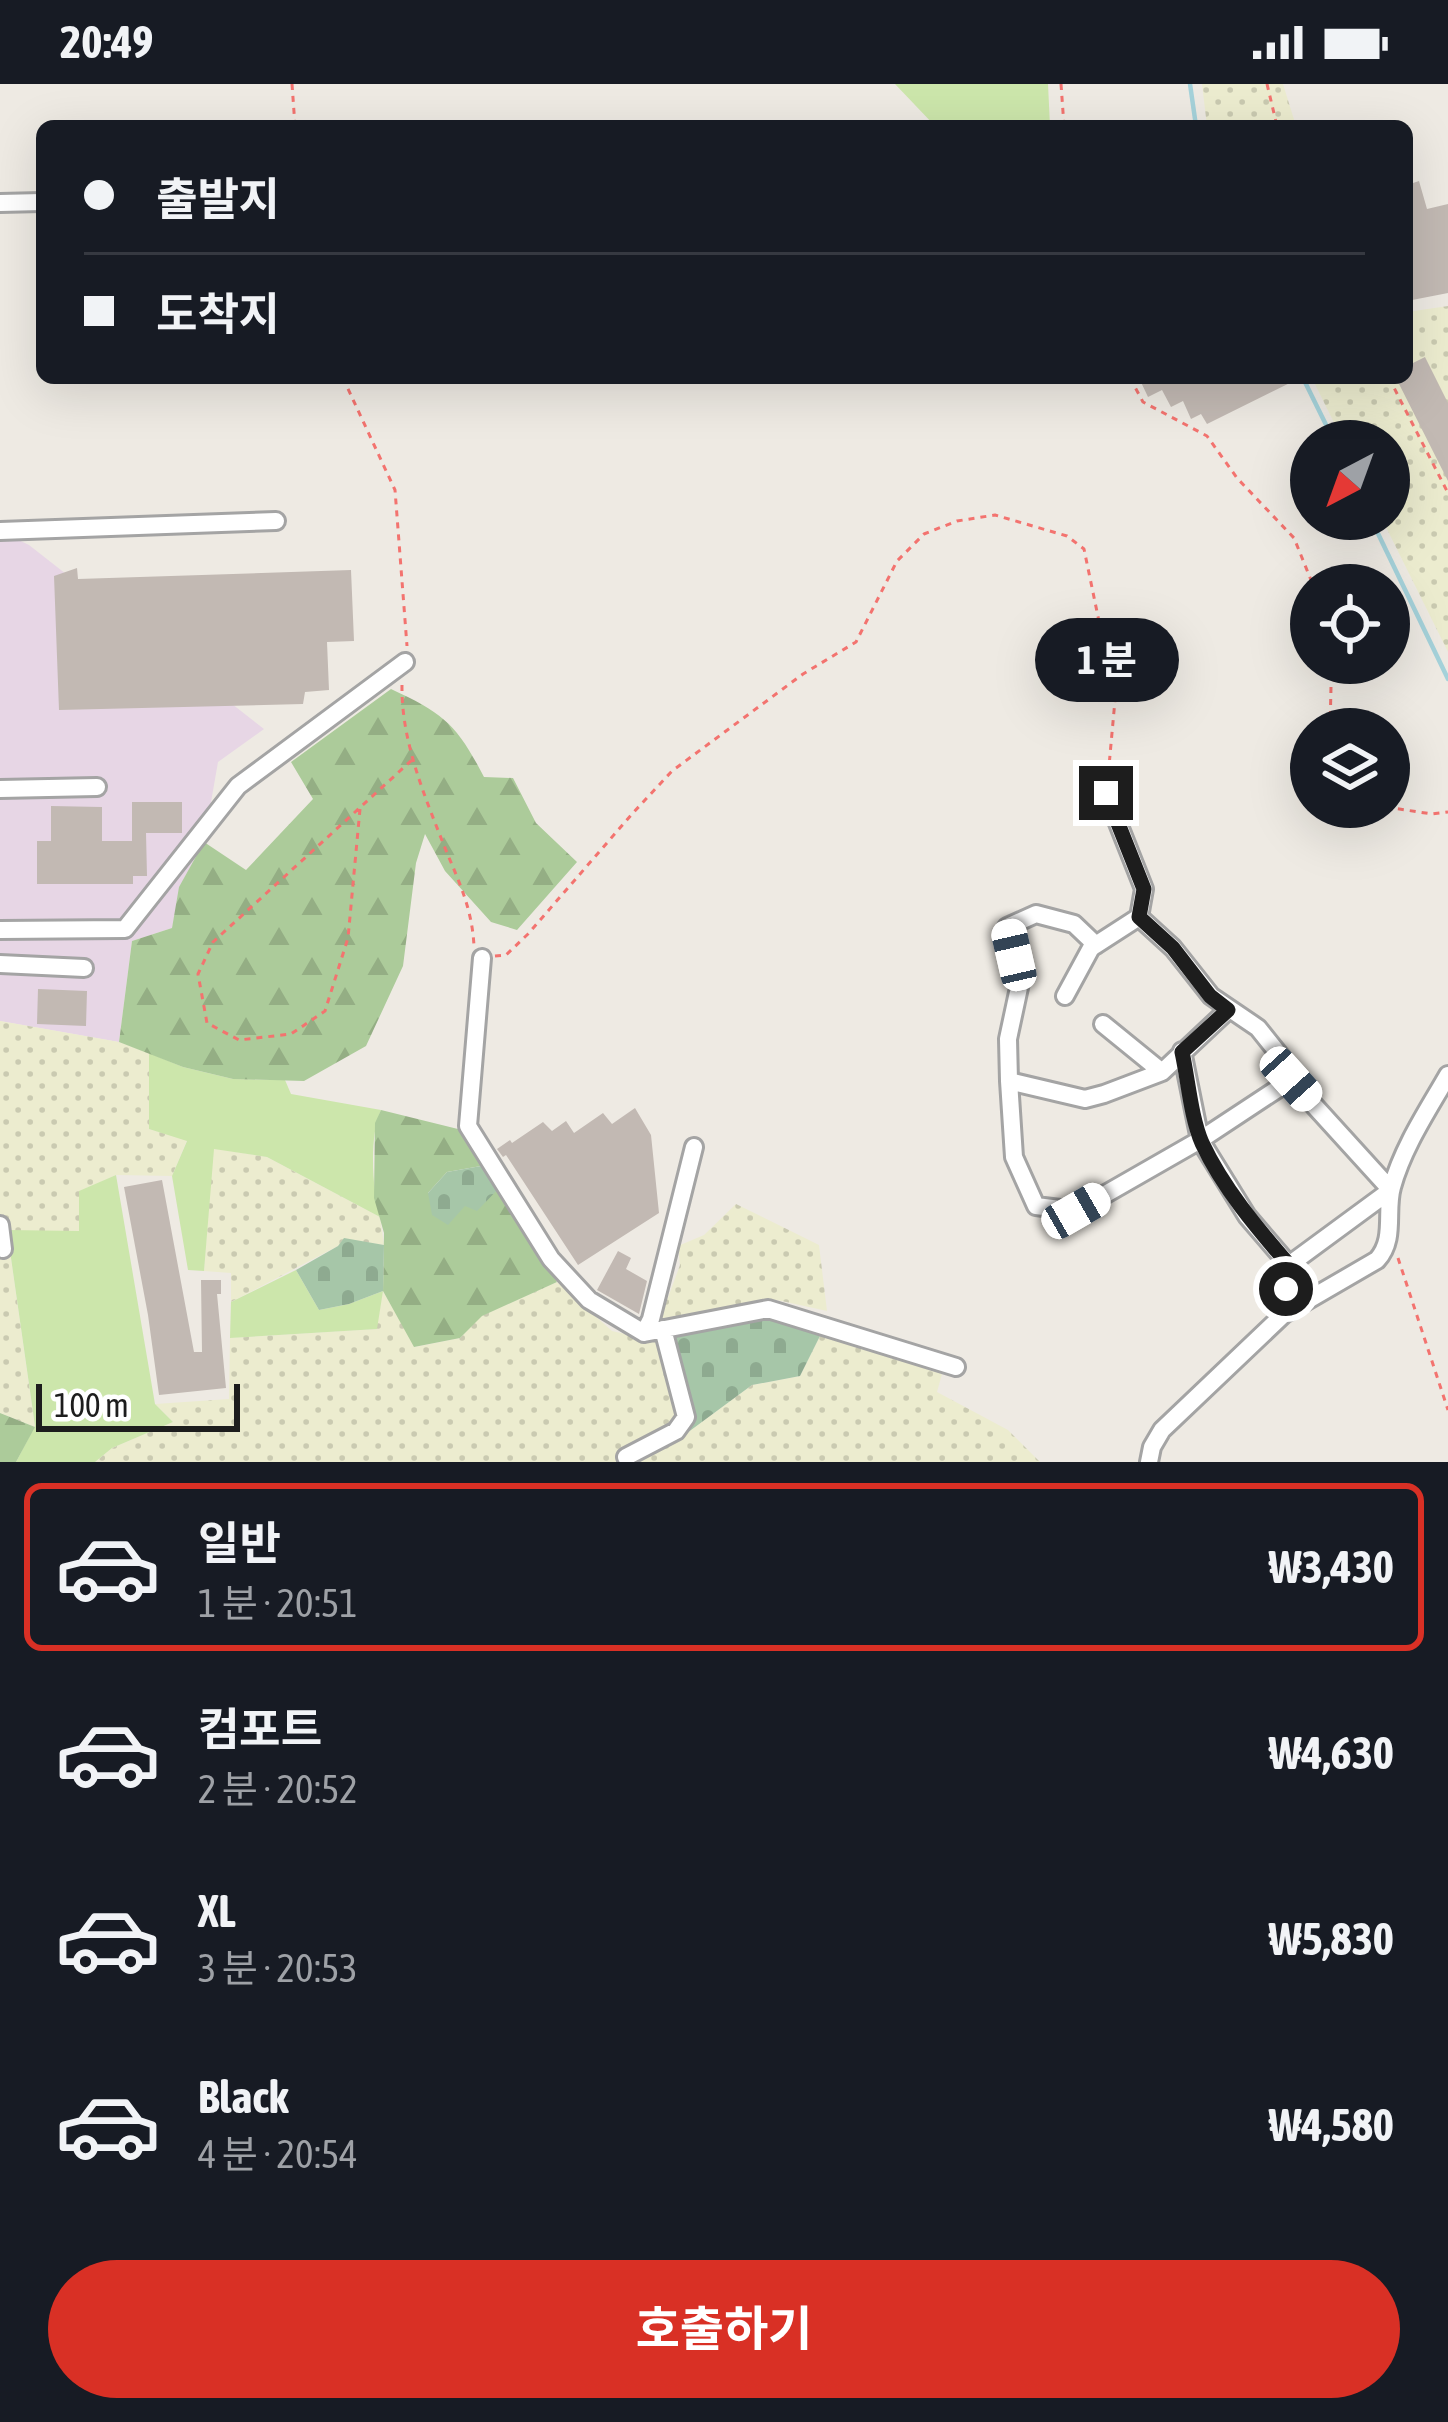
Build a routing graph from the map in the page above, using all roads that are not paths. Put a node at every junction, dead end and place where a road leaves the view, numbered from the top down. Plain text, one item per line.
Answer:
1 (36, 202) edge
2 (0, 203) edge
3 (276, 521) dead end
4 (0, 531) edge
5 (405, 662) road end
6 (97, 787) dead end
7 (0, 789) edge
8 (1106, 793) road end
9 (1139, 917) junction
10 (0, 930) edge
11 (1096, 945) junction
12 (482, 958) road end
13 (0, 964) edge
14 (84, 968) dead end
15 (1065, 996) dead end
16 (1228, 1010) junction
17 (1103, 1024) dead end
18 (1182, 1052) junction
19 (1162, 1072) junction
20 (1448, 1075) edge
21 (1291, 1079) junction
22 (1009, 1081) junction
23 (1200, 1140) junction
24 (694, 1147) dead end
25 (1391, 1190) junction
26 (0, 1225) edge
27 (3, 1249) dead end
28 (1289, 1265) junction
29 (1284, 1314) junction
30 (663, 1329) junction
31 (644, 1333) junction
32 (956, 1367) dead end
33 (626, 1457) dead end
34 (1149, 1462) edge

1 - 2 street
3 - 4 street
5 - 10 street
6 - 7 street
8 - 9 street
9 - 11 street
9 - 16 street
11 - 15 street
11 - 22 street
12 - 31 street
13 - 14 street
16 - 18 street
16 - 21 street
17 - 19 street
18 - 19 street
18 - 23 street
19 - 22 street
20 - 25 street
21 - 23 street
21 - 25 street
22 - 23 street
23 - 28 street
24 - 31 street
25 - 28 street
25 - 29 street
26 - 27 street
28 - 29 street
29 - 34 street
30 - 31 street
30 - 32 street
30 - 33 street

